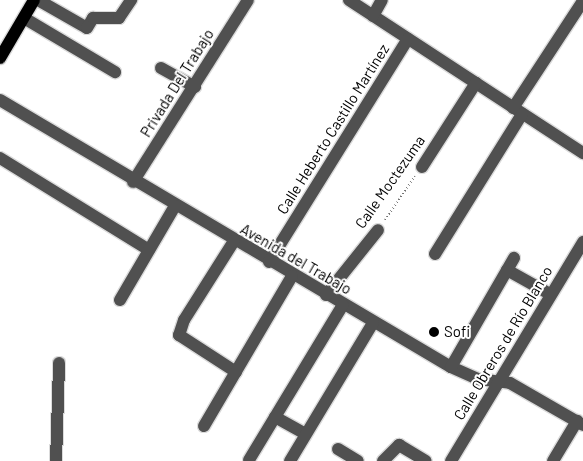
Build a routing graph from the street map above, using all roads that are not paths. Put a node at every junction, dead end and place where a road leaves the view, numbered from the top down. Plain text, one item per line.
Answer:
1 (34, 0) edge
2 (38, 0) edge
3 (130, 0) edge
4 (248, 0) edge
5 (349, 0) edge
6 (382, 0) edge
7 (583, 1) edge
8 (373, 16) junction
9 (24, 18) junction
10 (408, 39) junction
11 (0, 58) edge
12 (161, 68) dead end
13 (115, 72) dead end
14 (476, 83) junction
15 (195, 88) junction
16 (0, 100) edge
17 (518, 111) junction
18 (583, 153) edge
19 (0, 158) edge
20 (422, 167) road end
21 (133, 182) junction
22 (175, 206) junction
23 (378, 230) road end
24 (234, 241) junction
25 (583, 242) edge
26 (149, 250) junction
27 (434, 254) dead end
28 (514, 258) dead end
29 (269, 262) junction
30 (507, 270) junction
31 (292, 276) junction
32 (550, 294) junction
33 (326, 295) junction
34 (120, 300) dead end
35 (343, 305) junction
36 (373, 323) junction
37 (59, 363) dead end
38 (451, 367) junction
39 (236, 372) junction
40 (499, 379) junction
41 (275, 417) junction
42 (580, 423) edge
43 (204, 426) dead end
44 (306, 434) junction
45 (338, 449) dead end
46 (249, 460) edge
47 (56, 461) edge
48 (290, 461) edge
49 (358, 461) edge
50 (383, 461) edge
51 (426, 461) edge
52 (451, 461) edge
53 (553, 461) edge

1 - 9 main road
2 - 3 street
4 - 15 street, Privada Del Trabajo
5 - 8 street
6 - 8 street
7 - 17 street
8 - 10 street
9 - 11 main road
9 - 13 street
10 - 14 street
10 - 29 street, Calle Heberto Castillo Martínez
12 - 15 street
14 - 17 street
14 - 20 street, Calle Moctezuma
15 - 21 street, Privada Del Trabajo
16 - 21 street, Avenida del Trabajo
17 - 18 street
17 - 27 street
19 - 26 street
21 - 22 street, Avenida del Trabajo
22 - 24 street, Avenida del Trabajo
22 - 26 street
23 - 33 street, Calle Moctezuma
24 - 29 street, Avenida del Trabajo
24 - 39 street
25 - 32 street, Calle Obreros de Río Blanco
26 - 34 street
28 - 30 street
29 - 31 street, Avenida del Trabajo
30 - 32 street
30 - 38 street
31 - 33 street, Avenida del Trabajo
31 - 39 street
32 - 40 street, Calle Obreros de Río Blanco
33 - 35 street, Avenida del Trabajo
35 - 36 street, Avenida del Trabajo
35 - 41 street
36 - 38 street, Avenida del Trabajo
36 - 44 street
37 - 47 street
38 - 40 street, Avenida del Trabajo
39 - 43 street
40 - 42 street, Avenida del Trabajo
40 - 52 street, Calle Obreros de Río Blanco
41 - 44 street
41 - 46 street
42 - 53 street
44 - 48 street
45 - 49 street
50 - 51 street

